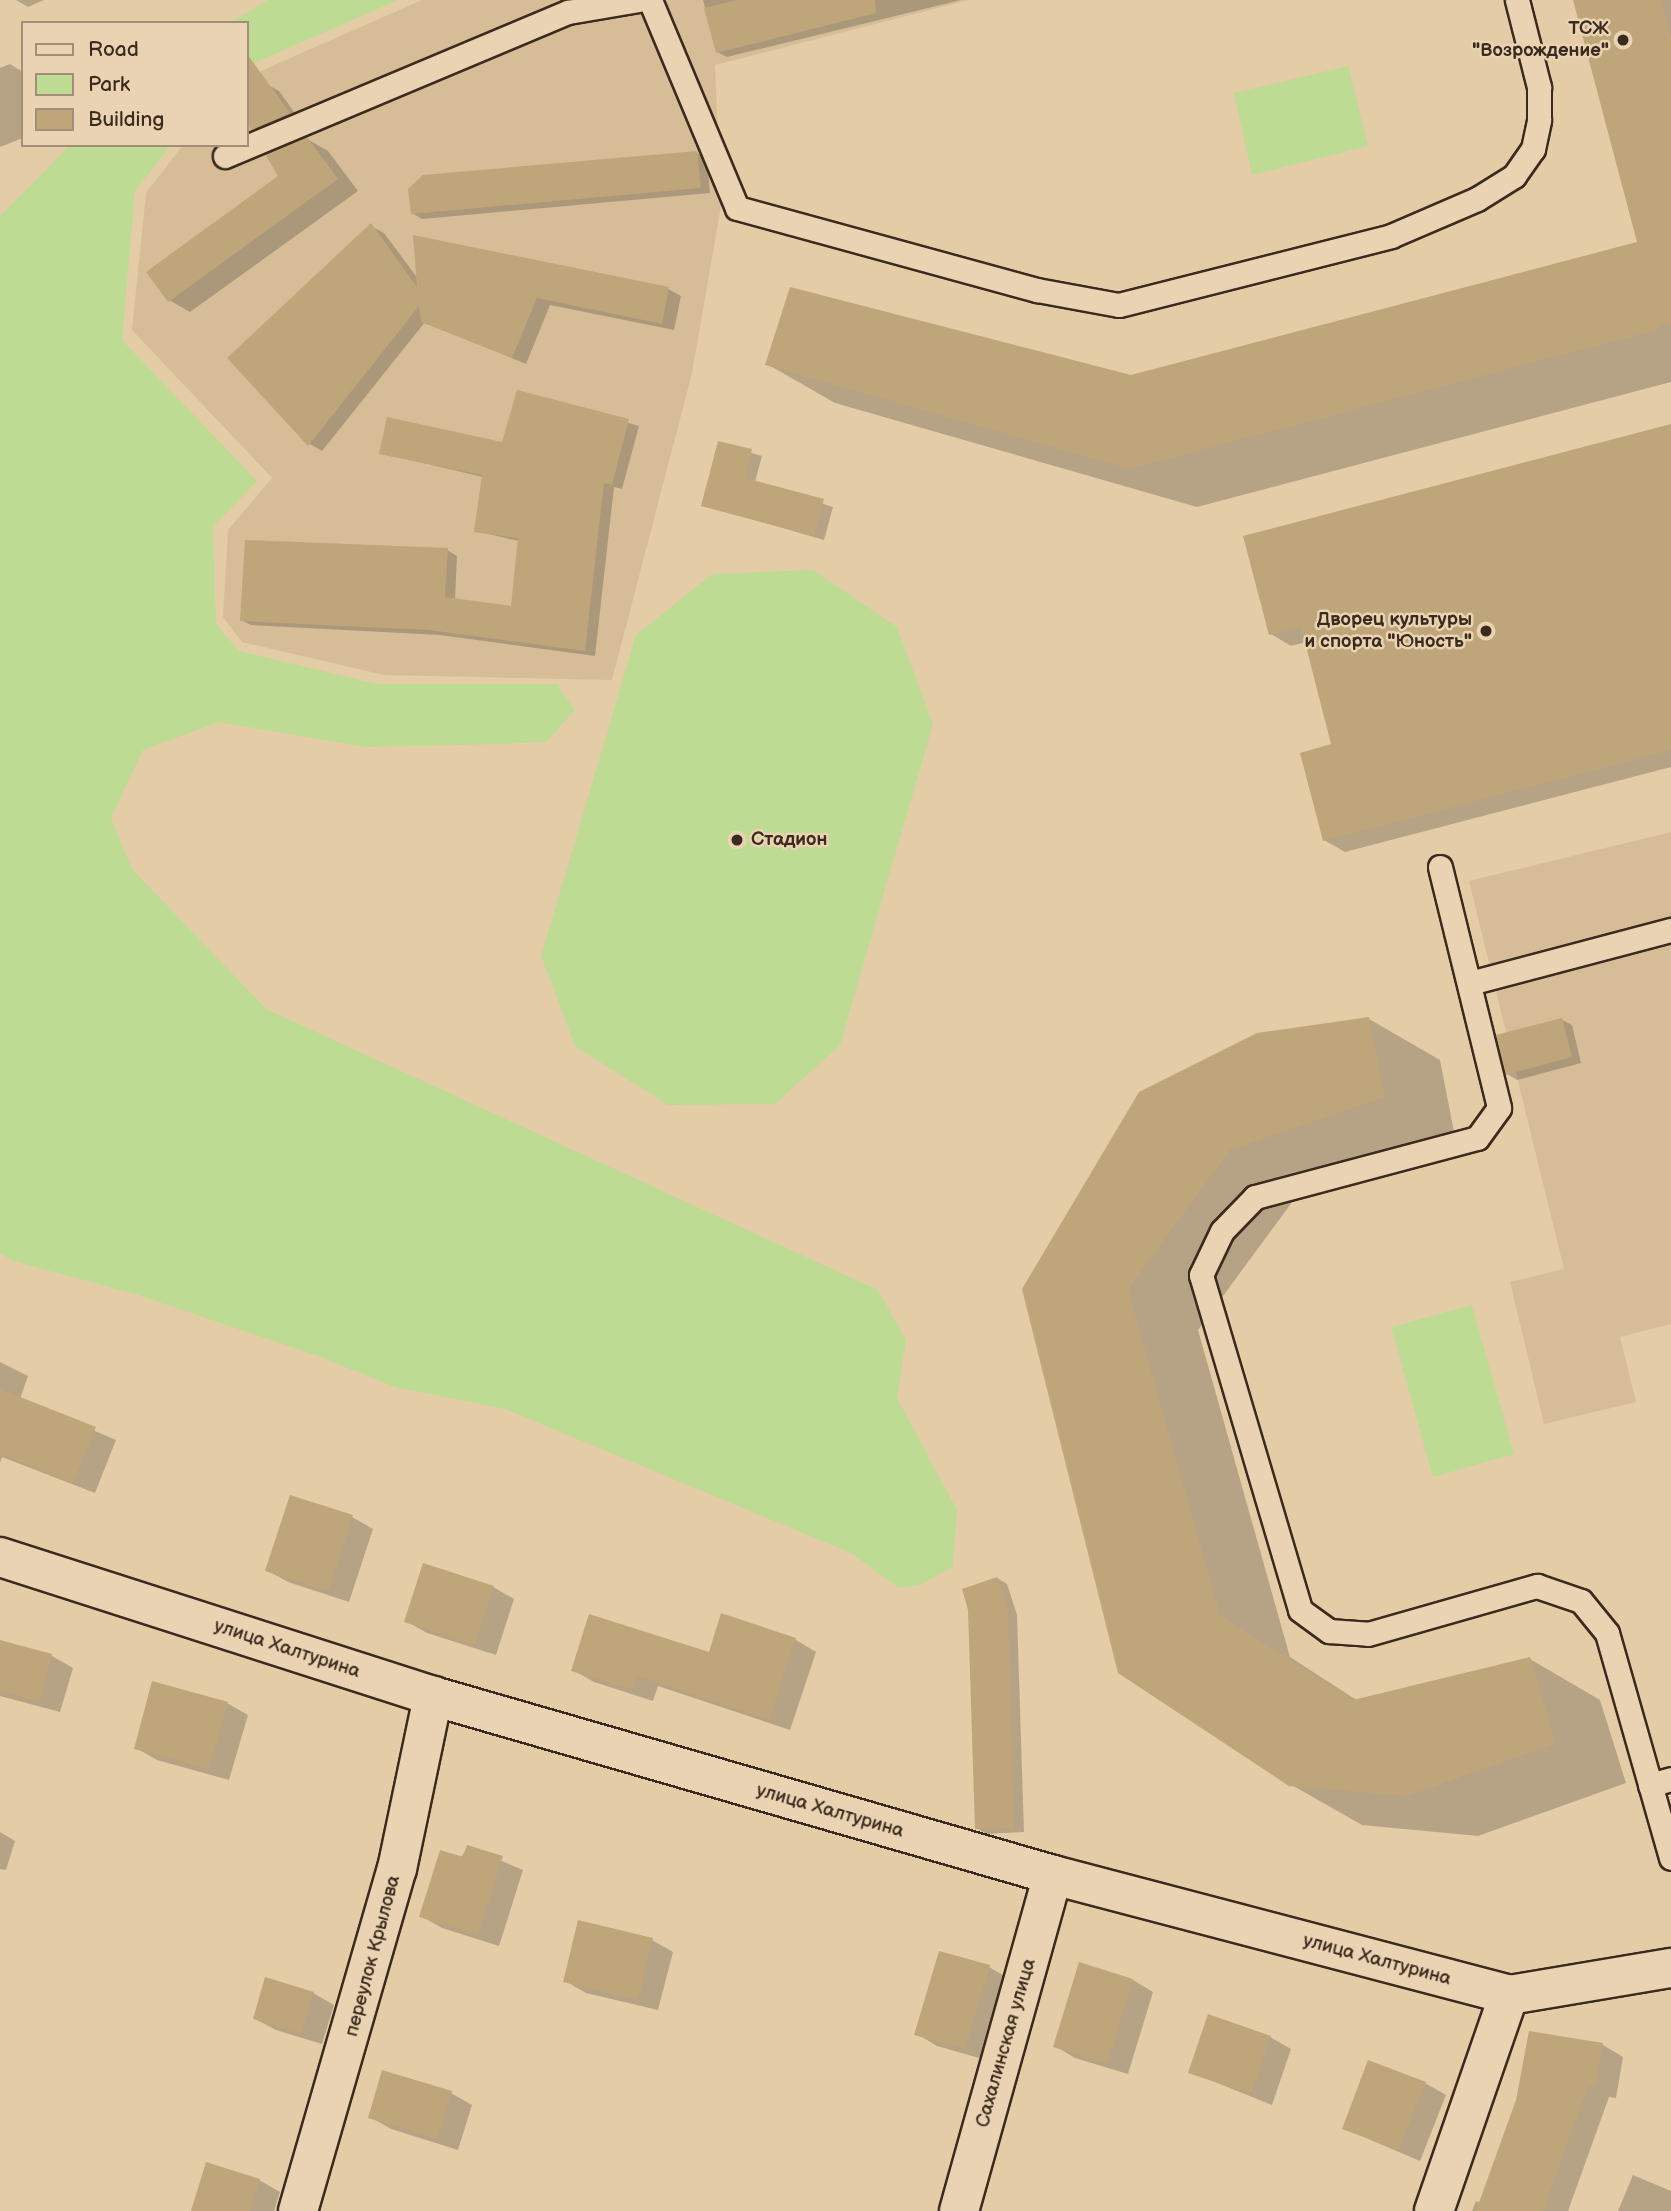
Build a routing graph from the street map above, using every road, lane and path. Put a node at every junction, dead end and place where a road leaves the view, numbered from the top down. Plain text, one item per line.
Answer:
1 (638, 0) edge
2 (650, 0) edge
3 (1517, 0) edge
4 (248, 146) edge
5 (246, 147) edge
6 (225, 156) dead end
7 (1440, 867) dead end
8 (1671, 930) edge
9 (1470, 983) junction
10 (0, 1557) edge
11 (433, 1696) junction
12 (1661, 1782) edge
13 (1671, 1858) edge
14 (1053, 1875) junction
15 (1671, 1968) edge
16 (1509, 1995) junction
17 (298, 2211) edge
18 (960, 2211) edge
19 (1434, 2211) edge

1 - 4 lane
2 - 3 lane
5 - 6 lane
7 - 9 lane
8 - 9 lane
9 - 12 lane
10 - 11 street, улица Халтурина
11 - 14 street, улица Халтурина
11 - 17 street, переулок Крылова
12 - 13 lane
14 - 16 street, улица Халтурина
14 - 18 street, Сахалинская улица
15 - 16 street, улица Халтурина
16 - 19 street

